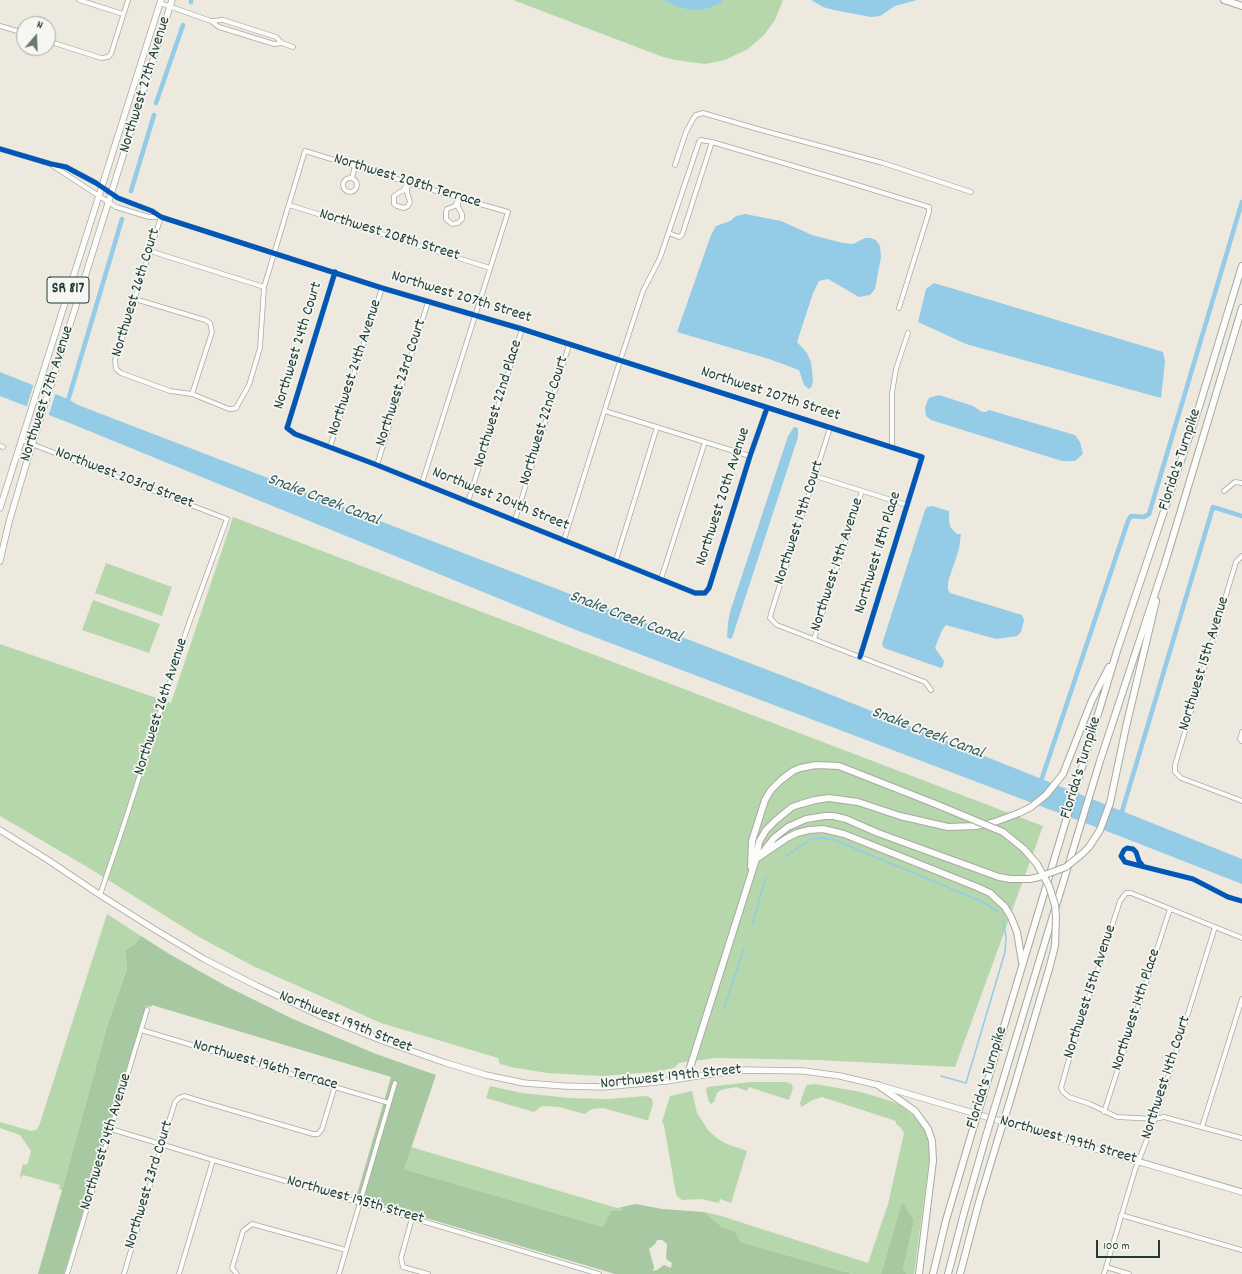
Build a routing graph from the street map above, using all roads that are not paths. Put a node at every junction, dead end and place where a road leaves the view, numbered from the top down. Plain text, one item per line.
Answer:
1 (79, 0) edge
2 (128, 0) edge
3 (172, 0) edge
4 (1224, 0) edge
5 (160, 2) edge
6 (170, 6) junction
7 (1242, 6) edge
8 (123, 14) junction
9 (211, 21) junction
10 (0, 26) edge
11 (16, 31) edge
12 (282, 43) junction
13 (56, 44) edge
14 (293, 47) dead end
15 (129, 102) junction
16 (140, 105) junction
17 (712, 142) junction
18 (0, 149) edge
19 (51, 164) junction
20 (674, 165) dead end
21 (355, 166) junction
22 (352, 178) dead end
23 (408, 182) junction
24 (101, 186) junction
25 (971, 192) dead end
26 (112, 194) junction
27 (99, 195) junction
28 (460, 198) junction
29 (109, 202) junction
30 (289, 205) junction
31 (161, 217) junction
32 (669, 233) junction
33 (150, 251) junction
34 (274, 253) junction
35 (1242, 262) edge
36 (490, 268) junction
37 (1241, 268) edge
38 (335, 272) junction
39 (264, 287) junction
40 (382, 288) junction
41 (135, 298) junction
42 (428, 302) junction
43 (899, 308) dead end
44 (1242, 308) edge
45 (476, 316) junction
46 (522, 330) junction
47 (908, 333) dead end
48 (569, 345) junction
49 (620, 361) junction
50 (192, 394) junction
51 (766, 408) junction
52 (605, 411) junction
53 (657, 427) junction
54 (287, 428) joint
55 (830, 428) junction
56 (21, 440) junction
57 (704, 442) junction
58 (32, 444) junction
59 (330, 447) junction
60 (892, 448) junction
61 (750, 456) junction
62 (922, 457) joint
63 (377, 465) junction
64 (815, 476) junction
65 (422, 483) junction
66 (1242, 483) edge
67 (862, 490) junction
68 (1224, 491) dead end
69 (468, 502) junction
70 (908, 505) junction
71 (0, 508) edge
72 (227, 519) joint
73 (515, 520) junction
74 (564, 540) junction
75 (1241, 557) edge
76 (0, 558) edge
77 (616, 560) junction
78 (1165, 563) junction
79 (661, 579) junction
80 (705, 593) joint
81 (814, 639) junction
82 (1117, 651) junction
83 (860, 657) junction
84 (931, 690) dead end
85 (1242, 732) edge
86 (1241, 740) edge
87 (1242, 801) edge
88 (0, 830) edge
89 (756, 859) junction
90 (751, 872) junction
91 (100, 895) junction
92 (1170, 909) junction
93 (1215, 927) junction
94 (1242, 938) edge
95 (1023, 964) junction
96 (1242, 999) edge
97 (147, 1010) dead end
98 (141, 1030) junction
99 (687, 1077) junction
100 (395, 1083) dead end
101 (878, 1085) junction
102 (335, 1086) junction
103 (389, 1103) junction
104 (1104, 1112) junction
105 (1155, 1119) junction
106 (1202, 1127) junction
107 (111, 1129) junction
108 (1242, 1138) edge
109 (162, 1144) junction
110 (213, 1160) junction
111 (1139, 1162) junction
112 (1242, 1192) edge
113 (359, 1203) junction
114 (1121, 1215) junction
115 (412, 1218) junction
116 (346, 1250) junction
117 (1242, 1250) edge
118 (1106, 1267) junction
119 (67, 1274) edge
120 (124, 1274) edge
121 (179, 1274) edge
122 (237, 1274) edge
123 (339, 1274) edge
124 (428, 1274) edge
125 (599, 1274) edge
126 (919, 1274) edge
127 (933, 1274) edge
128 (948, 1274) edge
129 (960, 1274) edge
130 (1104, 1274) edge
131 (1129, 1274) edge

1 - 8 street
2 - 8 street
3 - 6 main road, Northwest 27th Avenue / SR 817
4 - 7 highway
5 - 6 street
5 - 15 main road, Northwest 27th Avenue / SR 817
6 - 9 street
6 - 16 main road, Northwest 27th Avenue / SR 817
8 - 13 street
9 - 12 street
9 - 12 street
10 - 11 street
12 - 14 street
15 - 16 main road
15 - 24 main road, Northwest 27th Avenue / SR 817
16 - 26 main road, Northwest 27th Avenue / SR 817
17 - 32 street
17 - 32 street
17 - 43 street
18 - 19 street, Northwest 207th Street
19 - 24 street, Northwest 207th Street
19 - 27 street, Northwest 207th Street
20 - 25 street
21 - 22 street
21 - 23 street, Northwest 208th Terrace
21 - 30 street, Northwest 208th Terrace
23 - 23 street
23 - 28 street, Northwest 208th Terrace
24 - 26 street, Northwest 207th Street
24 - 27 main road, Northwest 27th Avenue / SR 817
26 - 29 main road, Northwest 27th Avenue / SR 817
26 - 31 street, Northwest 207th Street
27 - 29 street, Northwest 207th Street
27 - 56 main road, Northwest 27th Avenue / SR 817
28 - 28 street
28 - 36 street, Northwest 208th Terrace
29 - 31 street, Northwest 207th Street
29 - 58 main road, Northwest 27th Avenue / SR 817
30 - 34 street
30 - 36 street, Northwest 208th Street
31 - 33 street, Northwest 26th Court
31 - 34 street, Northwest 207th Street
32 - 49 street
33 - 39 street
33 - 41 street, Northwest 26th Court
34 - 38 street, Northwest 207th Street
34 - 39 street
35 - 37 highway, Florida's Turnpike
36 - 45 street
37 - 82 highway, Florida's Turnpike
38 - 40 street, Northwest 207th Street
38 - 54 street, Northwest 24th Court
39 - 50 street
40 - 42 street, Northwest 207th Street
40 - 59 street, Northwest 24th Avenue
41 - 50 street
41 - 50 street, Northwest 26th Court
42 - 45 street, Northwest 207th Street
42 - 63 street, Northwest 23rd Court
44 - 78 highway, Florida's Turnpike
45 - 46 street, Northwest 207th Street
45 - 65 street
46 - 48 street, Northwest 207th Street
46 - 69 street, Northwest 22nd Place
47 - 60 street
48 - 49 street, Northwest 207th Street
48 - 73 street, Northwest 22nd Court
49 - 51 street, Northwest 207th Street
49 - 52 street
51 - 55 street, Northwest 207th Street
51 - 61 street, Northwest 20th Avenue
52 - 53 street
52 - 74 street
53 - 57 street
53 - 77 street
54 - 59 street, Northwest 204th Street
55 - 60 street, Northwest 207th Street
55 - 64 street, Northwest 19th Court
56 - 58 street, Northwest 203rd Street
56 - 71 main road, Northwest 27th Avenue / SR 817
57 - 61 street
57 - 79 street
58 - 72 street, Northwest 203rd Street
58 - 76 main road, Northwest 27th Avenue / SR 817
59 - 63 street, Northwest 204th Street
60 - 62 street, Northwest 207th Street
61 - 80 street, Northwest 20th Avenue
62 - 70 street, Northwest 18th Place
63 - 65 street, Northwest 204th Street
64 - 67 street
64 - 81 street, Northwest 19th Court
65 - 69 street, Northwest 204th Street
66 - 68 street
67 - 70 street
67 - 81 street, Northwest 19th Avenue
69 - 73 street, Northwest 204th Street
70 - 83 street, Northwest 18th Place
72 - 91 street, Northwest 26th Avenue
73 - 74 street, Northwest 204th Street
74 - 77 street, Northwest 204th Street
75 - 87 street, Northwest 15th Avenue
77 - 79 street, Northwest 204th Street
78 - 89 highway, bridge
78 - 128 highway, Florida's Turnpike, bridge
79 - 80 street, Northwest 204th Street
81 - 83 street
82 - 89 highway
82 - 95 highway, Florida's Turnpike
83 - 84 street
85 - 86 street
88 - 91 main road, Northwest 199th Street
89 - 90 highway
89 - 95 highway
90 - 99 highway
90 - 129 highway, bridge
91 - 99 main road, Northwest 199th Street
92 - 93 street
92 - 104 street, Northwest 14th Place
92 - 104 street, Northwest 15th Avenue
93 - 94 street
93 - 105 street, Northwest 14th Court
95 - 127 highway, Florida's Turnpike, bridge
96 - 106 street
97 - 98 street, Northwest 24th Avenue
98 - 102 street, Northwest 196th Terrace
98 - 107 street, Northwest 24th Avenue
99 - 101 main road, Northwest 199th Street
100 - 103 street
101 - 111 main road, Northwest 199th Street
101 - 126 highway
102 - 103 street, Northwest 196th Terrace
102 - 109 street, Northwest 23rd Court
103 - 113 street
104 - 105 street
105 - 106 street
105 - 111 street, Northwest 14th Court
106 - 108 street
107 - 109 street, Northwest 195th Street
107 - 119 street, Northwest 24th Avenue
109 - 110 street, Northwest 195th Street
109 - 120 street, Northwest 23rd Court
110 - 113 street, Northwest 195th Street
110 - 121 street
111 - 112 main road, Northwest 199th Street
111 - 114 street, Northwest 14th Court
113 - 115 street, Northwest 195th Street
113 - 116 street
114 - 117 street
114 - 118 street, Northwest 14th Court
115 - 124 street
115 - 125 street, Northwest 195th Street
116 - 122 street
116 - 123 street
118 - 130 street, Northwest 14th Court
118 - 131 street

